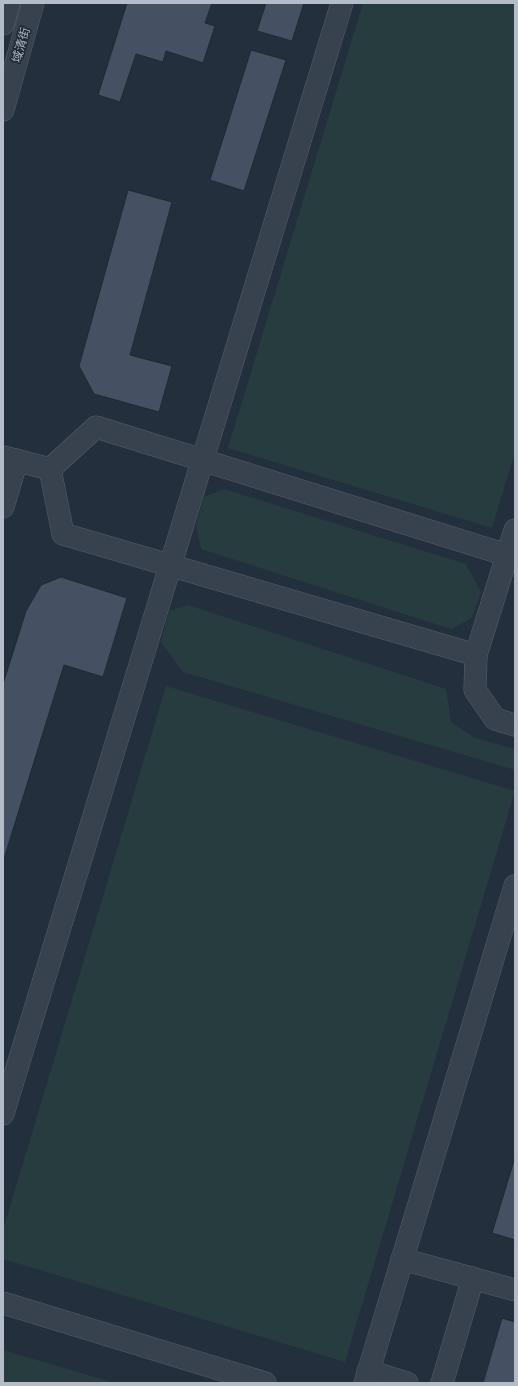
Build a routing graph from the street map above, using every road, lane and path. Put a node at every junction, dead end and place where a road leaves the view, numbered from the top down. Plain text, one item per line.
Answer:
1 (9, 3) edge
2 (33, 3) edge
3 (342, 3) edge
4 (3, 24) edge
5 (3, 110) edge
6 (10, 458) edge
7 (202, 460) junction
8 (50, 469) junction
9 (3, 507) edge
10 (515, 530) edge
11 (507, 555) junction
12 (170, 565) junction
13 (476, 655) junction
14 (515, 725) edge
15 (515, 886) edge
16 (3, 1114) edge
17 (402, 1259) junction
18 (473, 1278) junction
19 (515, 1290) edge
20 (3, 1303) edge
21 (366, 1377) edge
22 (265, 1383) edge
23 (407, 1383) edge
24 (442, 1383) edge

1 - 4 street, 域清街
2 - 5 street, 域清街
3 - 7 street
6 - 8 street
6 - 9 street
7 - 8 street
7 - 11 street
7 - 12 street
8 - 12 street
10 - 11 street
11 - 13 street
12 - 13 street
12 - 16 street
13 - 14 street
15 - 17 street
17 - 18 street
17 - 21 street
18 - 19 street
18 - 24 street
20 - 22 street
21 - 23 street

